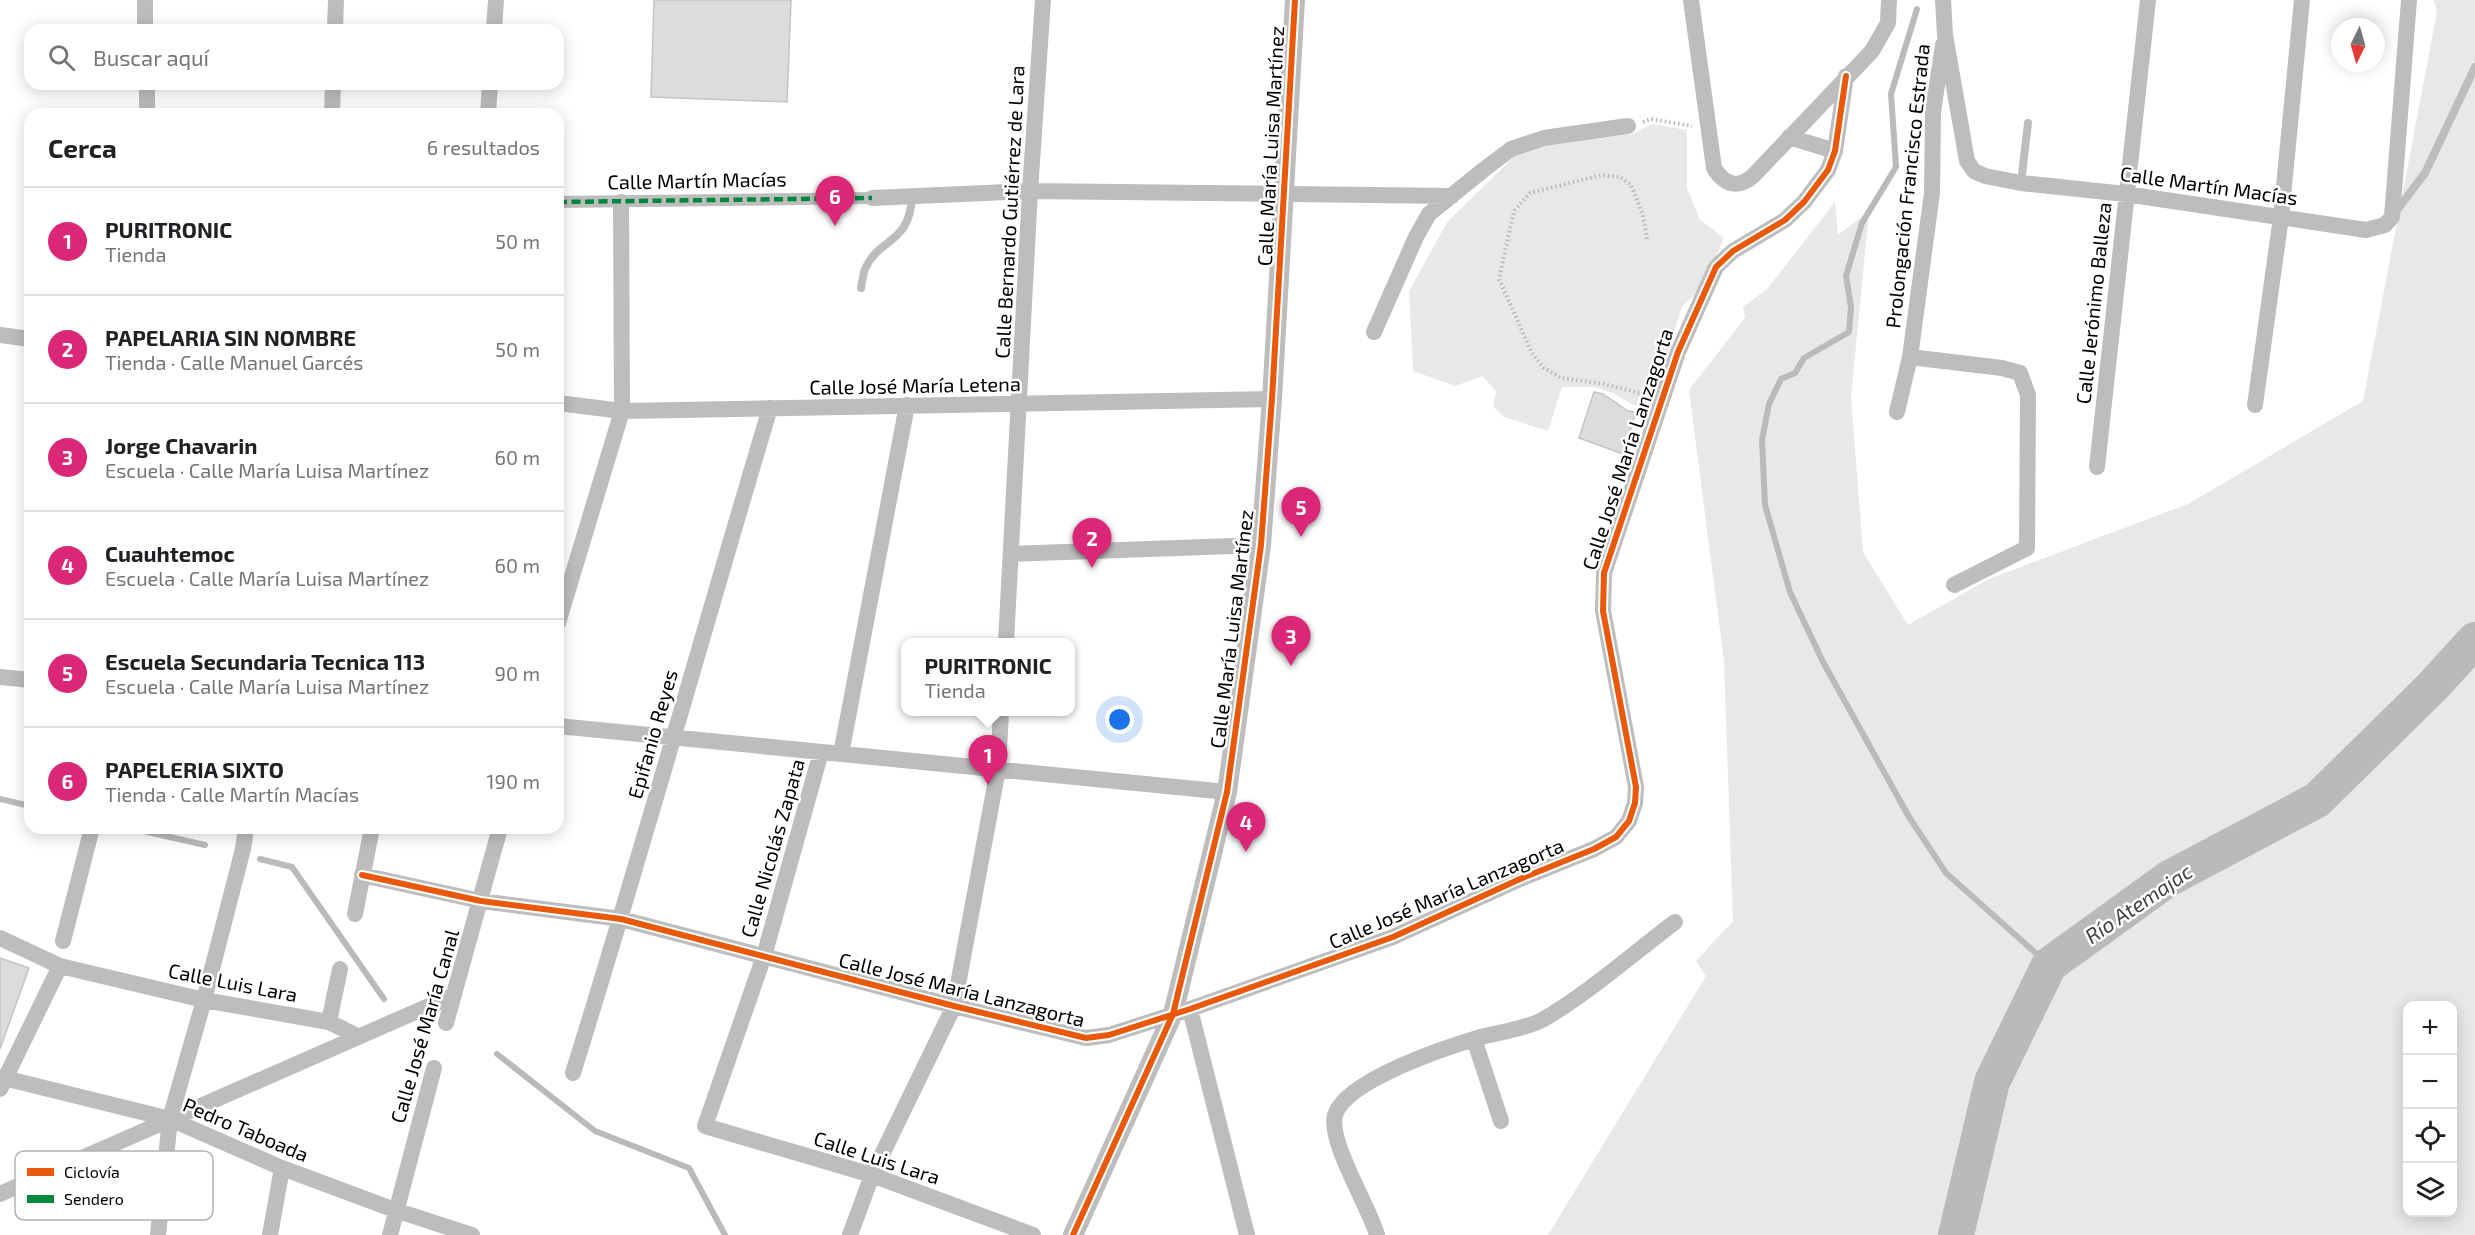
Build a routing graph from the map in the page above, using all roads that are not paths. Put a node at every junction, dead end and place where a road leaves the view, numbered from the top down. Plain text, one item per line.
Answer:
1 (145, 0) edge
2 (336, 0) edge
3 (496, 0) edge
4 (1043, 0) edge
5 (1294, 0) edge
6 (1691, 0) edge
7 (1889, 0) edge
8 (1943, 0) edge
9 (2148, 0) edge
10 (2302, 0) edge
11 (2409, 0) edge
12 (145, 24) edge
13 (335, 24) edge
14 (494, 24) edge
15 (1945, 35) junction
16 (2475, 67) edge
17 (1846, 76) junction
18 (147, 90) edge
19 (333, 90) edge
20 (490, 90) edge
21 (147, 108) edge
22 (332, 108) edge
23 (488, 108) edge
24 (2028, 123) dead end
25 (1628, 126) road end
26 (1789, 137) junction
27 (1835, 151) junction
28 (2021, 183) junction
29 (1030, 191) junction
30 (2126, 194) junction
31 (1283, 195) junction
32 (912, 196) junction
33 (1452, 196) junction
34 (872, 198) joint
35 (564, 202) edge
36 (621, 202) junction
37 (2281, 217) junction
38 (2392, 217) junction
39 (861, 288) dead end
40 (1374, 332) dead end
41 (0, 334) edge
42 (24, 338) edge
43 (1910, 357) junction
44 (1272, 399) junction
45 (564, 404) edge
46 (1020, 404) junction
47 (907, 405) junction
48 (2255, 405) dead end
49 (770, 408) junction
50 (622, 411) junction
51 (1897, 412) dead end
52 (2097, 467) dead end
53 (1261, 545) junction
54 (1011, 554) junction
55 (1954, 585) dead end
56 (564, 602) edge
57 (1006, 638) edge
58 (0, 677) edge
59 (24, 679) edge
60 (1002, 716) edge
61 (564, 727) edge
62 (672, 738) junction
63 (821, 752) junction
64 (841, 753) junction
65 (998, 769) junction
66 (1227, 792) junction
67 (90, 834) edge
68 (245, 834) edge
69 (371, 834) edge
70 (498, 834) edge
71 (363, 874) junction
72 (481, 901) junction
73 (355, 914) dead end
74 (621, 920) junction
75 (1675, 922) dead end
76 (0, 938) edge
77 (63, 941) dead end
78 (764, 956) junction
79 (60, 966) junction
80 (340, 969) dead end
81 (454, 995) junction
82 (204, 1000) junction
83 (954, 1006) junction
84 (1181, 1011) junction
85 (329, 1022) junction
86 (446, 1023) dead end
87 (358, 1037) junction
88 (1474, 1039) junction
89 (434, 1068) dead end
90 (573, 1073) dead end
91 (2, 1082) edge
92 (170, 1119) junction
93 (1502, 1121) dead end
94 (705, 1126) joint
95 (97, 1151) edge
96 (167, 1151) edge
97 (282, 1168) junction
98 (872, 1175) junction
99 (15, 1187) edge
100 (0, 1194) edge
101 (395, 1210) junction
102 (160, 1220) edge
103 (158, 1235) edge
104 (270, 1235) edge
105 (390, 1235) edge
106 (472, 1235) edge
107 (850, 1235) edge
108 (1033, 1235) edge
109 (1073, 1235) edge
110 (1247, 1235) edge
111 (1377, 1235) edge

1 - 12 street
2 - 13 street
3 - 14 street
4 - 29 street, Calle Bernardo Gutiérrez de Lara
5 - 31 street, Calle María Luisa Martínez
6 - 26 street
7 - 17 street
8 - 15 street, Calle Martín Macías
9 - 30 street, Calle Jerónimo Balleza
10 - 37 street
11 - 38 street
15 - 28 street, Calle Martín Macías
15 - 43 street, Prolongación Francisco Estrada
16 - 38 lane
17 - 26 street
17 - 27 street, Calle José María Lanzagorta
18 - 21 street
19 - 22 street
20 - 23 street
24 - 28 lane
25 - 33 street
26 - 27 street
27 - 84 street, Calle José María Lanzagorta
28 - 30 street, Calle Martín Macías
29 - 31 street
29 - 32 street
29 - 46 street, Calle Bernardo Gutiérrez de Lara
30 - 37 street, Calle Martín Macías
30 - 52 street, Calle Jerónimo Balleza
31 - 33 street
31 - 44 street, Calle María Luisa Martínez
32 - 34 street
32 - 39 lane
33 - 40 street
34 - 36 street, Calle Martín Macías
35 - 36 street, Calle Martín Macías
36 - 50 street
37 - 38 street, Calle Martín Macías
37 - 48 street
41 - 42 street
43 - 51 street, Prolongación Francisco Estrada
43 - 55 street
44 - 46 street, Calle José María Letena
44 - 53 street, Calle María Luisa Martínez
45 - 50 street, Calle José María Letena
46 - 47 street, Calle José María Letena
46 - 54 street, Calle Bernardo Gutiérrez de Lara
47 - 49 street, Calle José María Letena
47 - 64 street
49 - 50 street, Calle José María Letena
49 - 62 street, Epifanio Reyes
50 - 56 street
53 - 54 street
53 - 66 street, Calle María Luisa Martínez
54 - 57 street, Calle Bernardo Gutiérrez de Lara
58 - 59 street
60 - 65 street
61 - 62 street
62 - 63 street
62 - 74 street, Epifanio Reyes
63 - 64 street
63 - 78 street, Calle Nicolás Zapata
64 - 65 street
65 - 66 street
65 - 83 street
66 - 84 street, Calle María Luisa Martínez
67 - 77 street
68 - 82 street
69 - 71 street
70 - 72 street, Calle José María Canal
71 - 72 street, Calle José María Lanzagorta
71 - 73 street
72 - 74 street, Calle José María Lanzagorta
72 - 81 street, Calle José María Canal
74 - 78 street, Calle José María Lanzagorta
74 - 90 street, Epifanio Reyes
75 - 88 street
76 - 79 street, Calle Luis Lara
78 - 83 street, Calle José María Lanzagorta
78 - 94 street, Calle Nicolás Zapata
79 - 82 street, Calle Luis Lara
79 - 91 street
80 - 85 street
81 - 86 street, Calle José María Canal
81 - 87 street
82 - 85 street, Calle Luis Lara
82 - 92 street
83 - 84 street, Calle José María Lanzagorta
83 - 98 street
84 - 109 street, Calle María Luisa Martínez
84 - 110 street
85 - 87 street, Calle Luis Lara
87 - 92 street
88 - 93 street
88 - 111 street
89 - 101 street, Calle José María Canal
91 - 92 street, Pedro Taboada
92 - 95 street
92 - 96 street
92 - 97 street, Pedro Taboada
94 - 98 street, Calle Luis Lara
97 - 101 street, Pedro Taboada
97 - 104 street
98 - 107 street
98 - 108 street, Calle Luis Lara
99 - 100 street
101 - 105 street, Calle José María Canal
101 - 106 street, Pedro Taboada
102 - 103 street

